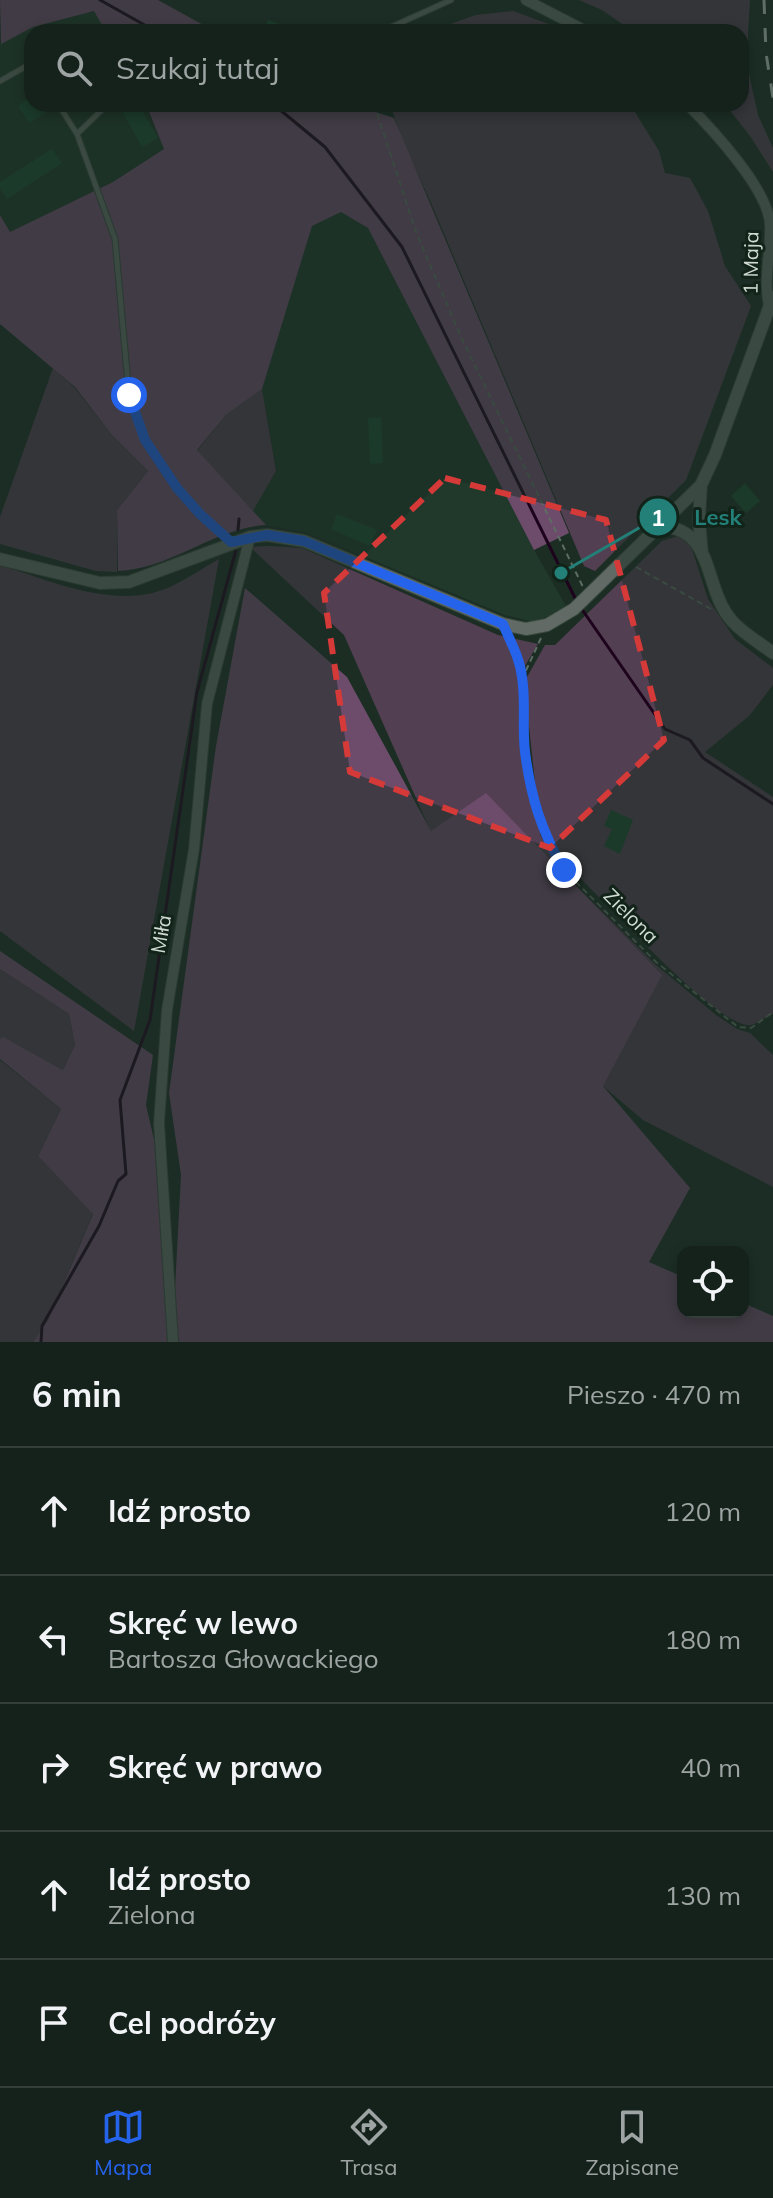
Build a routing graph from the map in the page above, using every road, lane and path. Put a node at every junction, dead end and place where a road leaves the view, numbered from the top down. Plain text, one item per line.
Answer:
1 (451, 0) edge
2 (526, 0) edge
3 (398, 24) edge
4 (572, 24) edge
5 (24, 68) edge
6 (0, 81) edge
7 (63, 112) edge
8 (100, 112) edge
9 (377, 112) edge
10 (695, 112) edge
11 (77, 134) junction
12 (771, 302) edge
13 (701, 485) junction
14 (660, 526) junction
15 (250, 537) junction
16 (231, 542) junction
17 (702, 554) junction
18 (0, 559) edge
19 (625, 560) junction
20 (582, 602) junction
21 (733, 622) junction
22 (503, 624) junction
23 (547, 625) junction
24 (773, 653) edge
25 (523, 677) junction
26 (773, 1012) edge
27 (173, 1342) edge

1 - 3 lane
2 - 4 street
5 - 6 lane
7 - 11 lane
8 - 11 lane
9 - 20 path
10 - 12 street, 1 Maja
11 - 16 lane
12 - 13 street
13 - 14 street
13 - 17 street
14 - 17 street
14 - 19 street
15 - 16 street
15 - 22 street
15 - 27 street, Miła
16 - 18 street
17 - 21 street
19 - 20 street
19 - 21 path
20 - 23 street
21 - 24 street
22 - 23 street
22 - 25 path
23 - 25 path, Zielona
25 - 26 path, Zielona

